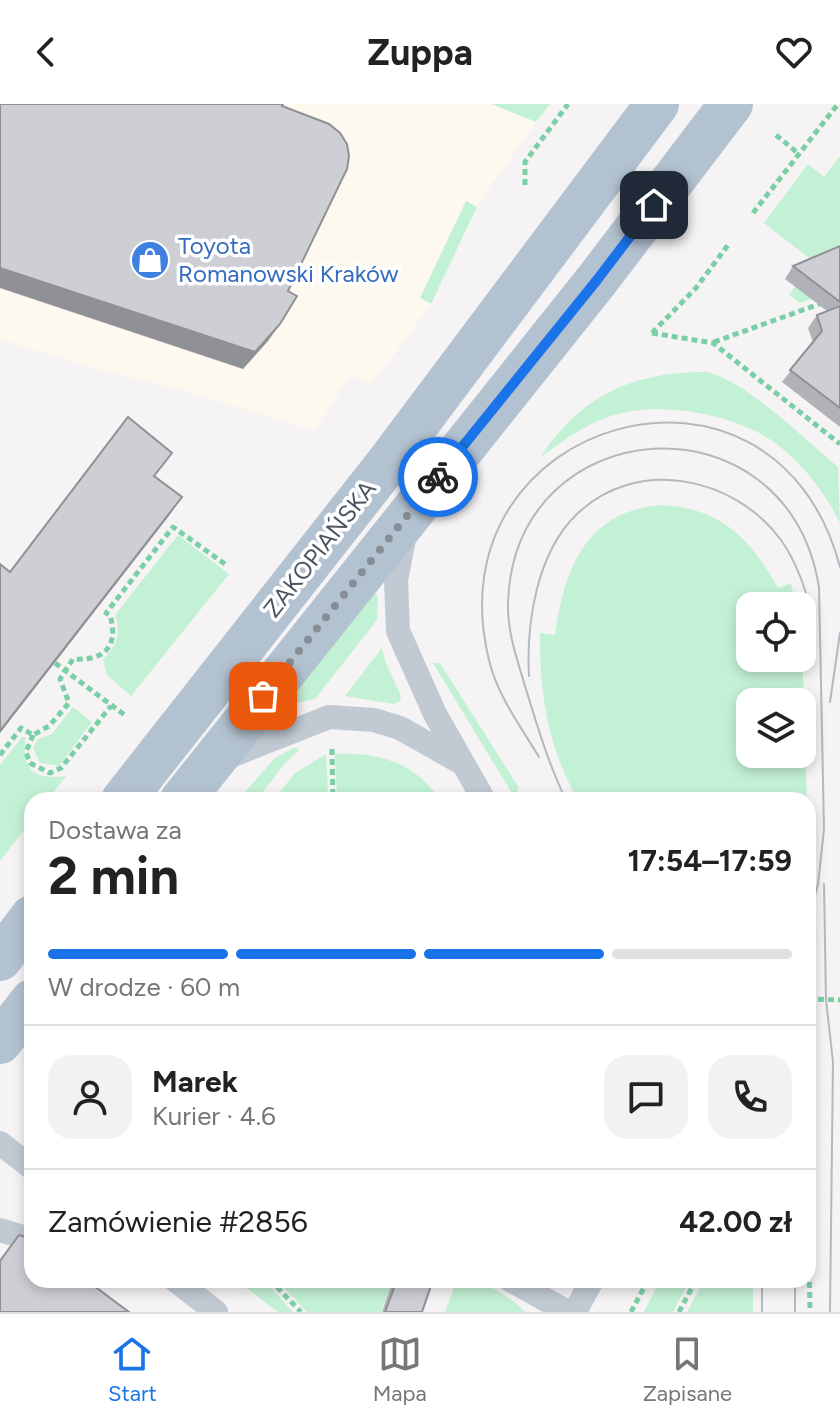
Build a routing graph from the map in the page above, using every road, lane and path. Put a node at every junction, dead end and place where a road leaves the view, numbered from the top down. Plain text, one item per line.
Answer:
1 (568, 104) edge
2 (657, 104) edge
3 (731, 104) edge
4 (838, 104) edge
5 (776, 135) dead end
6 (799, 154) junction
7 (525, 185) dead end
8 (753, 213) dead end
9 (728, 245) dead end
10 (826, 302) edge
11 (713, 343) junction
12 (840, 444) edge
13 (410, 512) junction
14 (225, 564) dead end
15 (55, 663) edge
16 (65, 671) junction
17 (111, 706) junction
18 (126, 716) dead end
19 (33, 735) junction
20 (332, 742) dead end
21 (0, 755) edge
22 (462, 763) junction
23 (208, 765) junction
24 (129, 792) edge
25 (188, 792) edge
26 (333, 792) edge
27 (479, 792) edge
28 (24, 928) edge
29 (0, 959) edge
30 (816, 999) edge
31 (840, 1000) edge
32 (24, 1011) edge
33 (24, 1026) edge
34 (0, 1042) edge
35 (0, 1143) edge
36 (24, 1162) edge
37 (0, 1230) edge
38 (24, 1238) edge
39 (185, 1288) edge
40 (278, 1288) edge
41 (524, 1288) edge
42 (588, 1288) edge
43 (644, 1288) edge
44 (692, 1288) edge
45 (810, 1288) edge
46 (216, 1312) edge
47 (301, 1312) edge
48 (568, 1312) edge
49 (575, 1312) edge
50 (631, 1312) edge
51 (679, 1312) edge
52 (810, 1312) edge

1 - 7 path
2 - 24 main road, ZAKOPIAŃSKA
3 - 13 main road, ZAKOPIAŃSKA
4 - 6 path
5 - 6 path
6 - 8 path
9 - 11 path
10 - 11 path
11 - 12 path
13 - 22 lane
13 - 23 main road, ZAKOPIAŃSKA
14 - 16 path
15 - 16 path
16 - 17 path
16 - 19 path
17 - 18 path
17 - 19 path
19 - 21 path
20 - 26 path
22 - 23 lane
22 - 27 lane
23 - 25 main road, ZAKOPIAŃSKA
28 - 29 main road
30 - 31 path
32 - 34 main road
33 - 34 lane
35 - 36 lane
37 - 38 lane
39 - 46 lane
40 - 47 path
41 - 48 lane
42 - 49 lane
43 - 50 path
44 - 51 path
45 - 52 path

